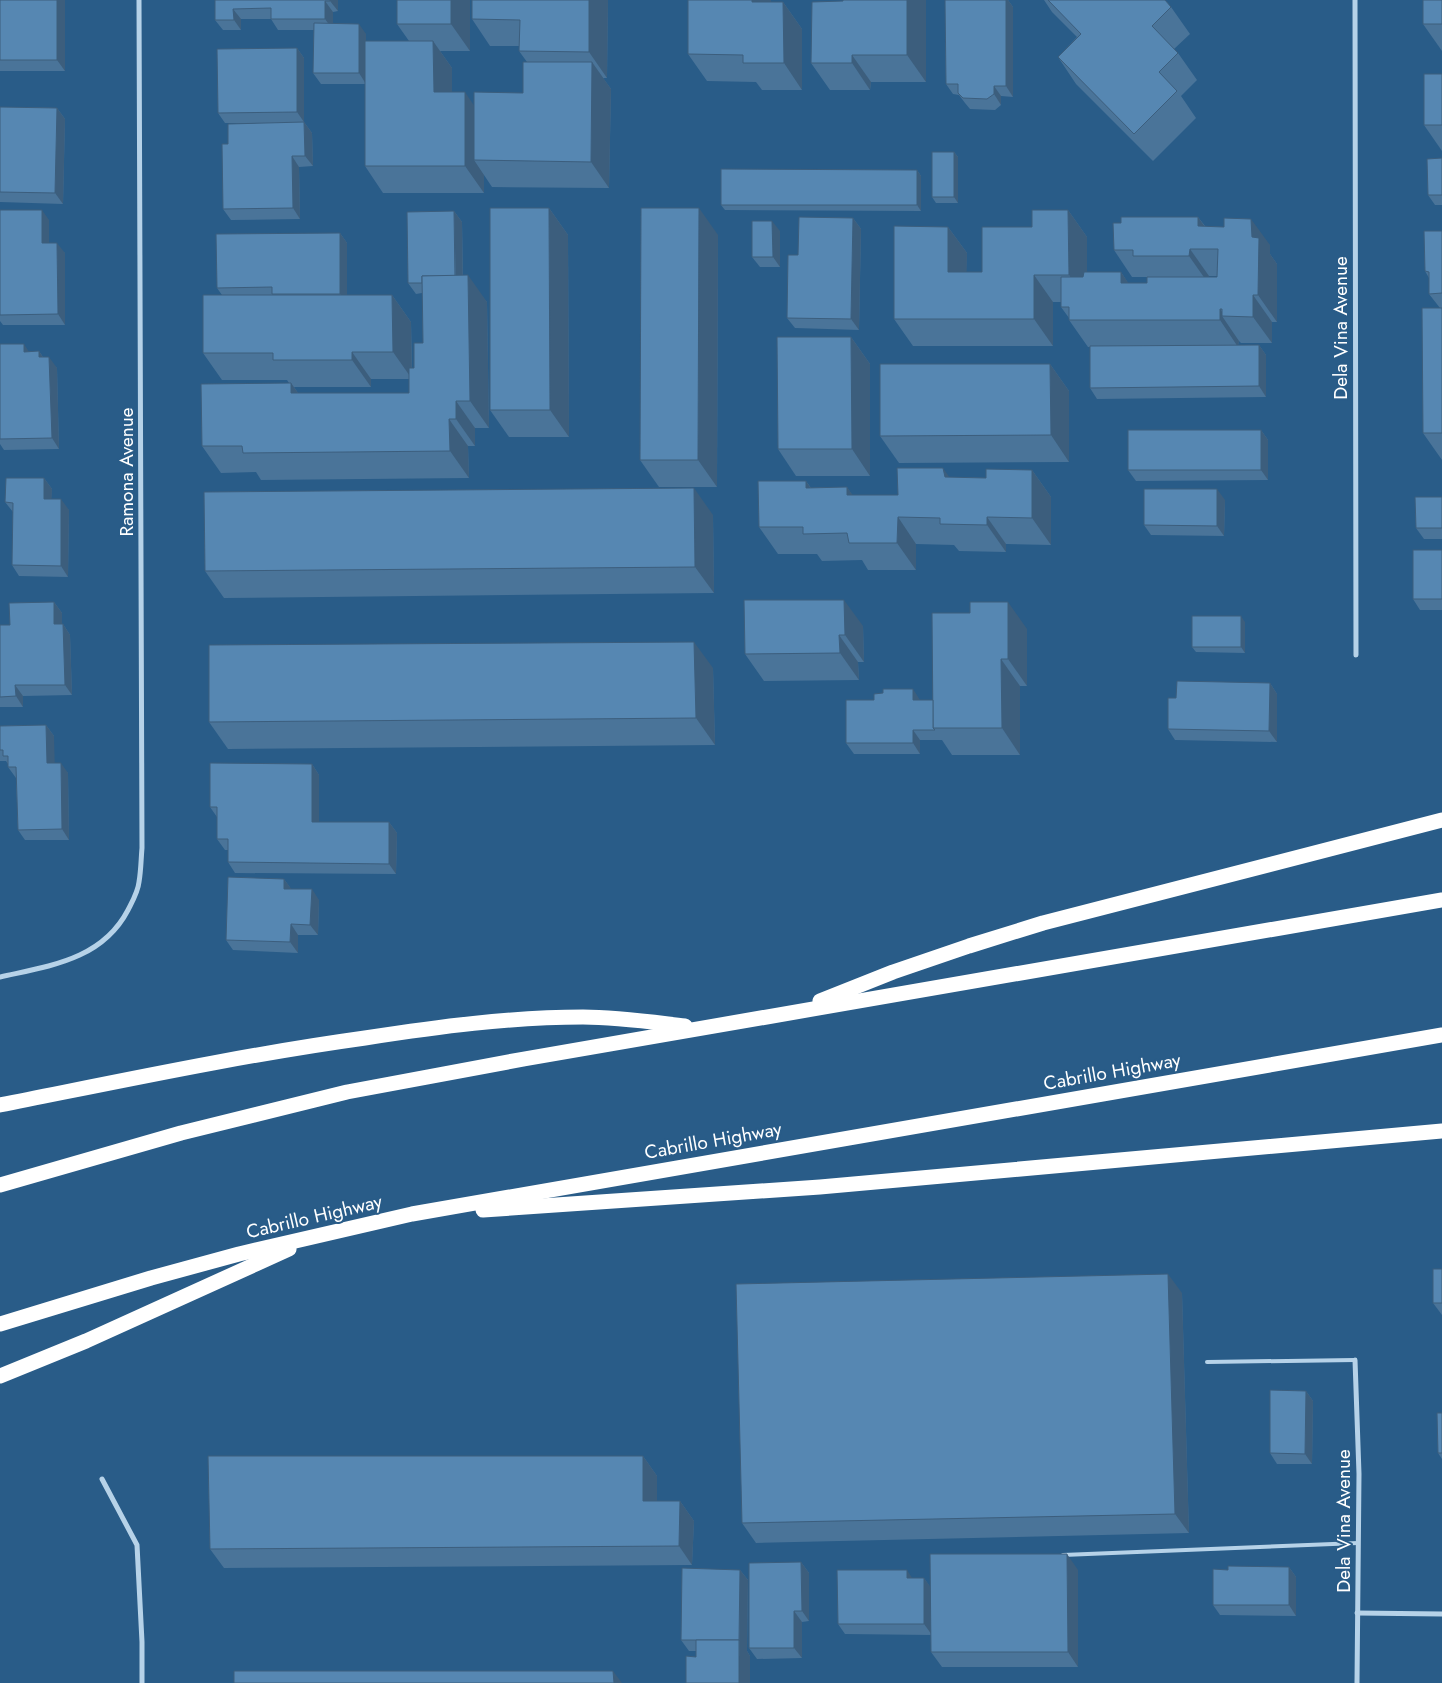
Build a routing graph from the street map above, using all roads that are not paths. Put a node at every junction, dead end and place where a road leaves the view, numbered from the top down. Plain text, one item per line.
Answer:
1 (139, 0) edge
2 (1355, 0) edge
3 (1356, 655) dead end
4 (1442, 820) edge
5 (1442, 900) edge
6 (0, 977) edge
7 (789, 1013) junction
8 (701, 1028) junction
9 (1442, 1034) edge
10 (0, 1105) edge
11 (1442, 1131) edge
12 (0, 1185) edge
13 (412, 1214) junction
14 (324, 1234) junction
15 (0, 1324) edge
16 (1354, 1360) joint
17 (1208, 1362) dead end
18 (0, 1376) edge
19 (102, 1478) dead end
20 (1358, 1543) junction
21 (1062, 1555) edge
22 (1357, 1613) junction
23 (1442, 1614) edge
24 (142, 1683) edge
25 (1358, 1683) edge

1 - 6 street, Ramona Avenue
2 - 3 street, Dela Vina Avenue
4 - 7 highway
5 - 7 highway
7 - 8 highway
8 - 10 highway
8 - 12 highway
9 - 13 highway, Cabrillo Highway
11 - 13 highway
13 - 14 highway, Cabrillo Highway
14 - 15 highway, Cabrillo Highway
14 - 18 highway
16 - 17 lane
16 - 20 street, Dela Vina Avenue
19 - 24 street
20 - 21 lane
20 - 22 street, Dela Vina Avenue
22 - 23 street
22 - 25 street, Dela Vina Avenue

